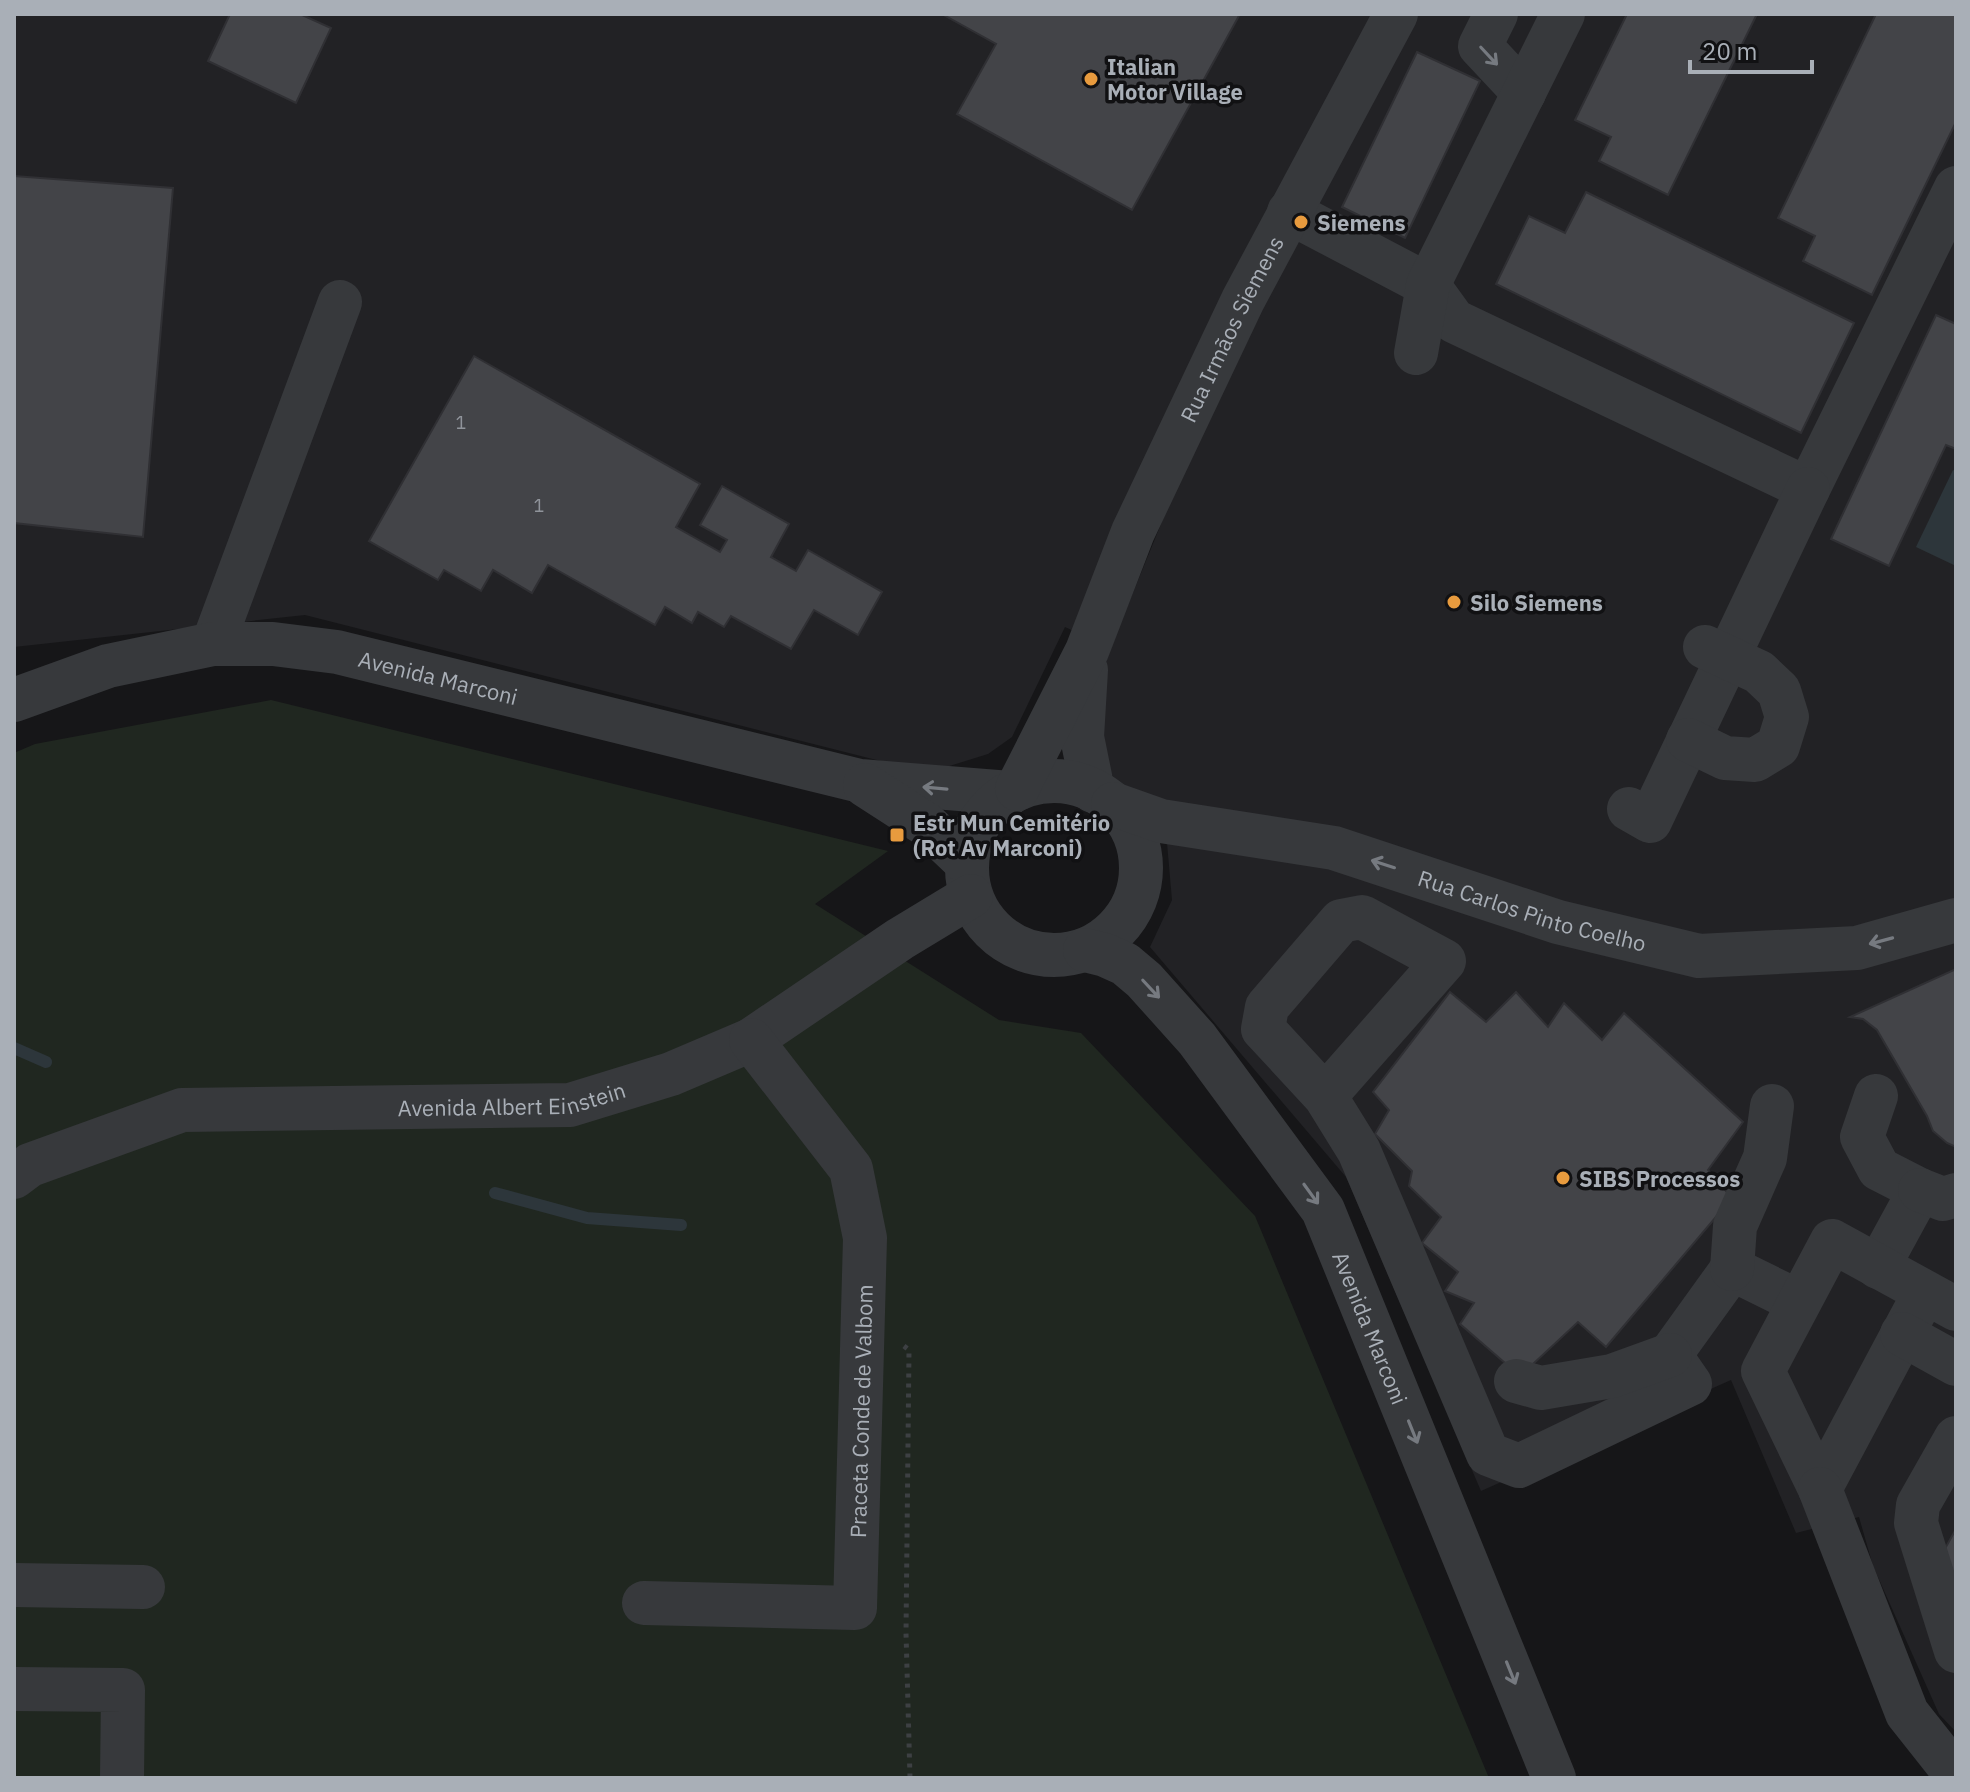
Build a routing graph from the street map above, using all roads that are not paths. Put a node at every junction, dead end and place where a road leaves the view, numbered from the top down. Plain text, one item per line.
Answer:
1 (1396, 14) edge
2 (1496, 14) edge
3 (1563, 14) edge
4 (1524, 93) junction
5 (1956, 188) edge
6 (1289, 212) junction
7 (1428, 285) junction
8 (340, 302) dead end
9 (1416, 353) dead end
10 (1808, 489) junction
11 (213, 644) junction
12 (1705, 647) dead end
13 (1087, 651) junction
14 (14, 700) edge
15 (1688, 740) junction
16 (860, 781) junction
17 (1014, 791) junction
18 (1103, 797) junction
19 (1629, 809) dead end
20 (969, 879) junction
21 (1948, 931) edge
22 (1085, 950) junction
23 (751, 1040) junction
24 (1325, 1096) dead end
25 (1876, 1096) dead end
26 (1772, 1106) dead end
27 (14, 1177) edge
28 (1938, 1193) edge
29 (1878, 1267) junction
30 (1732, 1269) junction
31 (1940, 1301) edge
32 (1799, 1302) junction
33 (1902, 1334) junction
34 (1670, 1355) junction
35 (1956, 1364) edge
36 (1516, 1381) dead end
37 (1956, 1438) edge
38 (1820, 1489) junction
39 (14, 1585) edge
40 (143, 1587) dead end
41 (644, 1603) dead end
42 (1956, 1651) edge
43 (14, 1689) edge
44 (1956, 1775) edge
45 (122, 1778) edge
46 (1554, 1778) edge

1 - 6 street, Rua Irmãos Siemens
2 -> 4 street
3 - 4 street
4 - 7 street
5 - 10 street
6 - 7 street
6 - 13 street, Rua Irmãos Siemens
7 - 9 street
7 - 10 street
8 - 11 street
10 - 15 street
11 - 14 street, Avenida Marconi
11 - 16 street, Avenida Marconi
12 - 15 street, bridge
13 - 17 street, Rua Irmãos Siemens
13 - 18 street, Rua Irmãos Siemens
15 - 19 street
17 -> 16 street, Avenida Marconi
16 - 20 street, Avenida Marconi
17 - 18 street
17 - 20 street
21 -> 18 street, Rua Carlos Pinto Coelho
18 - 22 street
20 - 22 street
20 - 23 street, Avenida Albert Einstein
22 -> 46 street, Avenida Marconi
23 - 27 street, Avenida Albert Einstein
23 - 41 street, Praceta Conde de Valbom
24 - 34 street
25 - 28 street
26 - 30 street
28 - 29 street
29 - 31 street
29 - 32 street
30 - 32 street
30 - 34 street
31 - 33 street
32 - 38 street
33 - 35 street
33 - 38 street
34 - 36 street
37 - 42 street
38 - 44 street
39 - 40 street
43 - 45 street

